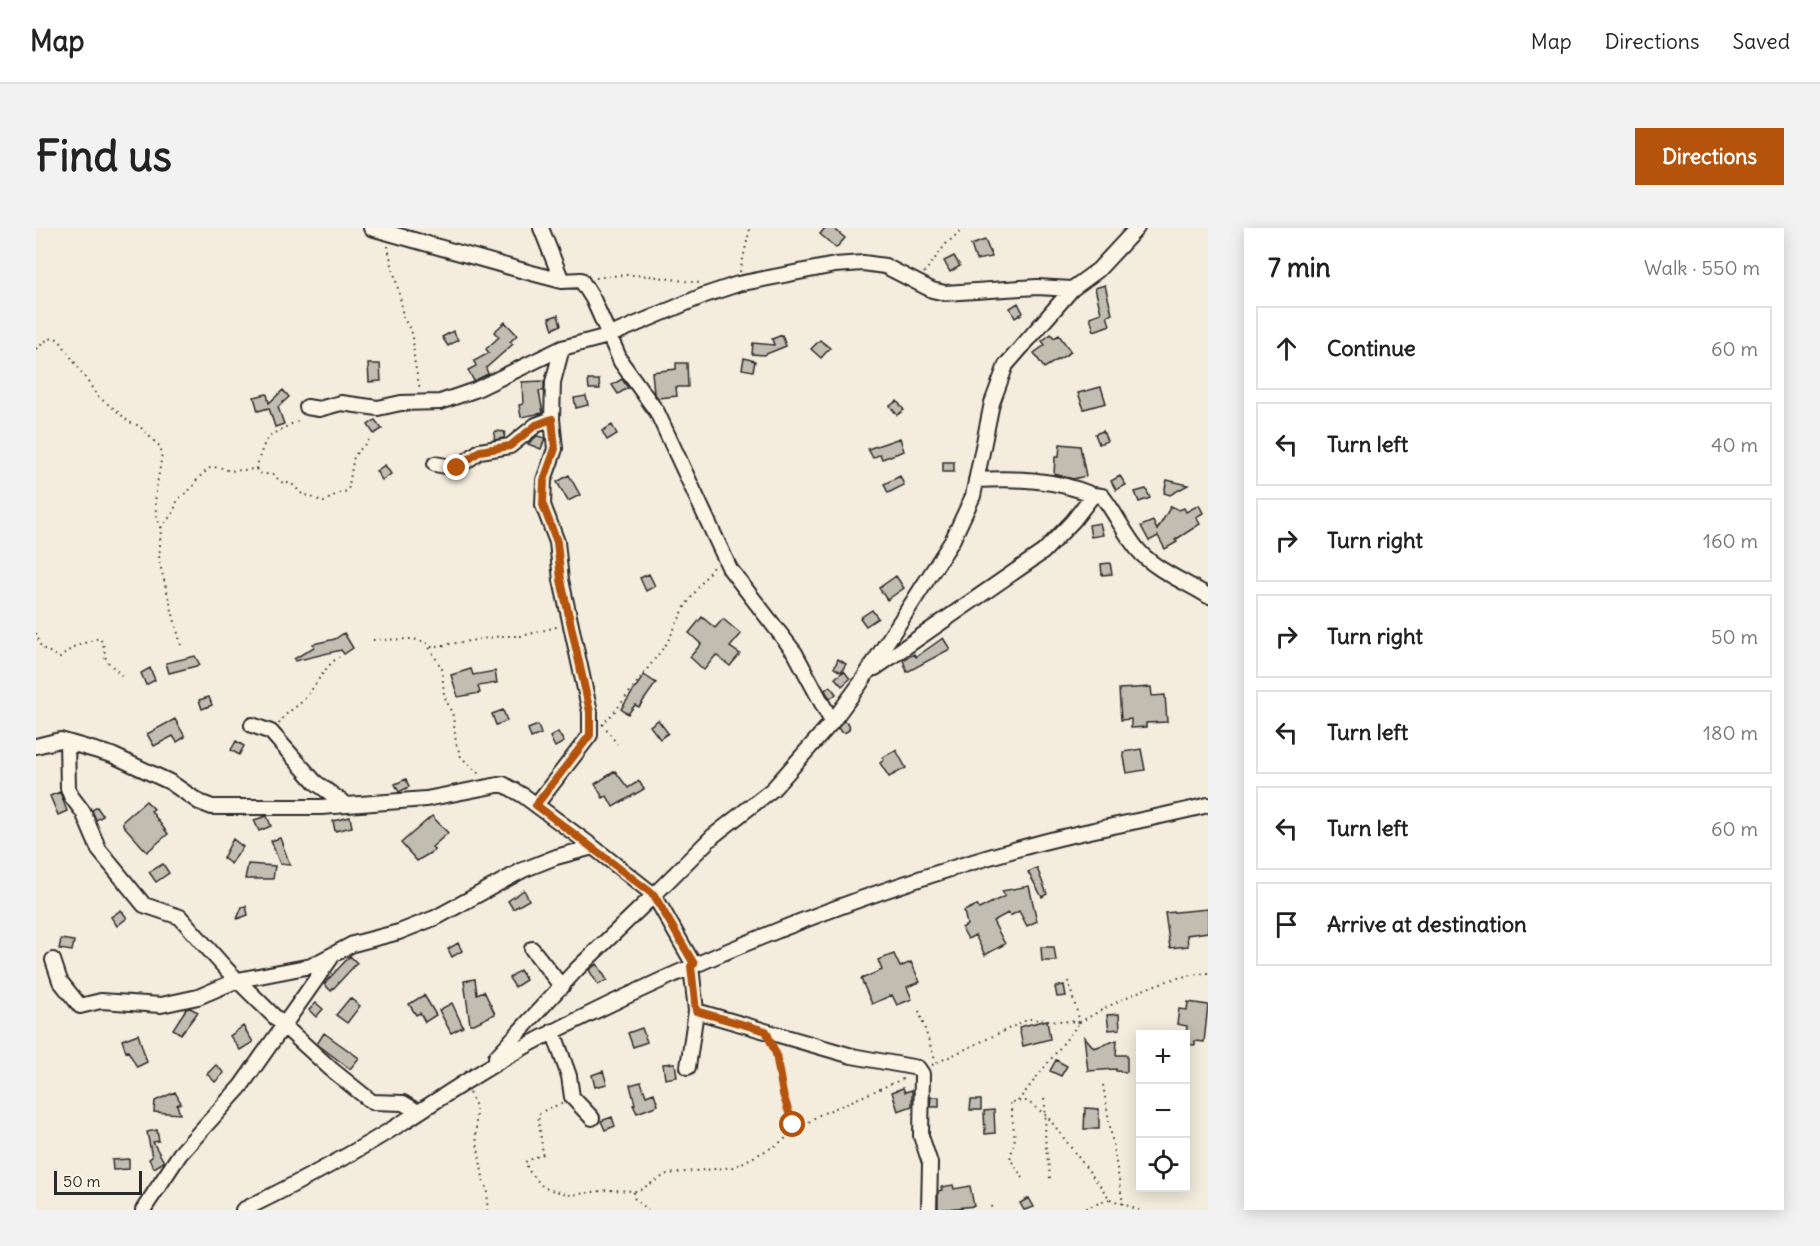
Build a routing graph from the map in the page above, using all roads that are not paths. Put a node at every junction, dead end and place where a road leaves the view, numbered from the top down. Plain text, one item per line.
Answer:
1 (541, 228) edge
2 (1137, 228) edge
3 (377, 229) edge
4 (562, 280) junction
5 (1072, 289) junction
6 (608, 336) junction
7 (562, 348) junction
8 (313, 408) road end
9 (552, 419) junction
10 (435, 465) dead end
11 (976, 480) junction
12 (1093, 495) junction
13 (1208, 596) edge
14 (867, 673) junction
15 (832, 722) junction
16 (252, 725) dead end
17 (67, 742) junction
18 (36, 746) edge
19 (344, 803) junction
20 (536, 805) junction
21 (1208, 805) edge
22 (593, 847) junction
23 (654, 895) junction
24 (532, 950) dead end
25 (331, 958) junction
26 (52, 960) dead end
27 (692, 965) junction
28 (238, 980) junction
29 (562, 987) junction
30 (696, 1011) junction
31 (284, 1026) junction
32 (553, 1032) junction
33 (487, 1067) junction
34 (687, 1067) dead end
35 (418, 1112) junction
36 (592, 1118) dead end
37 (143, 1210) edge
38 (243, 1210) edge
39 (929, 1210) edge

1 - 4 street
2 - 5 street
3 - 4 street
4 - 6 street
5 - 6 street
5 - 11 street
6 - 7 street
6 - 15 street
7 - 8 street
7 - 9 street
9 - 10 street
9 - 20 street
11 - 12 street
11 - 14 street
12 - 13 street
12 - 14 street
14 - 15 street
15 - 23 street
16 - 19 street
17 - 18 street
17 - 19 street
17 - 28 street
19 - 20 street
20 - 22 street
21 - 27 street
22 - 23 street
22 - 25 street
23 - 27 street
23 - 29 street
24 - 29 street
25 - 28 street
25 - 31 street
26 - 28 street
27 - 30 street
27 - 32 street
28 - 31 street
29 - 33 street
30 - 34 street
30 - 39 street
31 - 35 street
31 - 37 street
32 - 33 street
32 - 36 street
33 - 35 street
35 - 38 street

